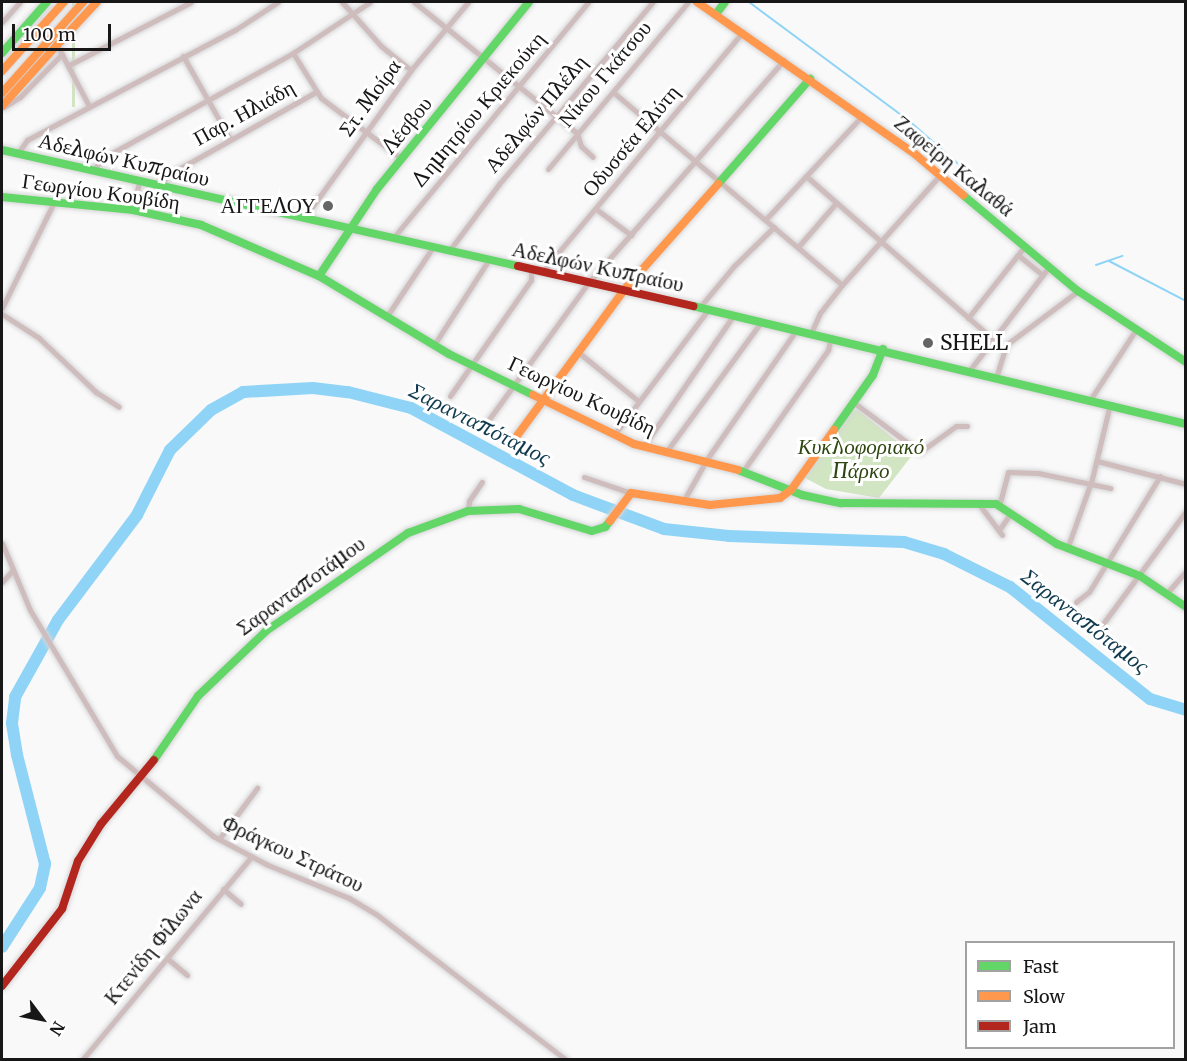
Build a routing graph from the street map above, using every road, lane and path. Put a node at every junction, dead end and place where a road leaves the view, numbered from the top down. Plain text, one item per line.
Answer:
1 (20, 2) edge
2 (47, 2) edge
3 (64, 2) edge
4 (84, 2) edge
5 (97, 2) edge
6 (191, 2) edge
7 (278, 2) edge
8 (342, 2) edge
9 (370, 2) edge
10 (414, 2) edge
11 (468, 2) edge
12 (529, 2) edge
13 (588, 2) edge
14 (653, 2) edge
15 (688, 2) edge
16 (697, 2) edge
17 (725, 2) edge
18 (4, 14) edge
19 (716, 14) junction
20 (353, 16) junction
21 (2, 22) edge
22 (446, 28) junction
23 (744, 31) junction
24 (57, 45) junction
25 (2, 52) edge
26 (293, 53) junction
27 (62, 54) junction
28 (183, 56) junction
29 (484, 58) junction
30 (784, 60) junction
31 (69, 65) junction
32 (411, 70) junction
33 (2, 71) edge
34 (810, 79) junction
35 (519, 87) junction
36 (316, 92) junction
37 (613, 92) junction
38 (2, 93) edge
39 (206, 100) junction
40 (89, 106) junction
41 (2, 107) edge
42 (862, 116) junction
43 (554, 117) junction
44 (366, 131) junction
45 (662, 131) junction
46 (577, 134) junction
47 (230, 140) junction
48 (2, 150) edge
49 (18, 153) junction
50 (593, 157) dead end
51 (402, 159) junction
52 (697, 161) junction
53 (548, 169) dead end
54 (93, 170) junction
55 (941, 174) junction
56 (806, 176) junction
57 (721, 181) junction
58 (139, 182) junction
59 (160, 186) junction
60 (2, 198) edge
61 (54, 202) junction
62 (836, 203) junction
63 (596, 208) junction
64 (133, 210) junction
65 (304, 218) junction
66 (766, 219) junction
67 (774, 227) junction
68 (349, 229) junction
69 (631, 235) junction
70 (393, 238) junction
71 (881, 241) junction
72 (798, 247) junction
73 (1024, 247) junction
74 (433, 248) junction
75 (449, 251) junction
76 (1018, 255) junction
77 (488, 261) junction
78 (1048, 268) junction
79 (531, 271) junction
80 (542, 272) junction
81 (1043, 275) junction
82 (320, 276) junction
83 (588, 283) junction
84 (842, 285) junction
85 (624, 291) junction
86 (1078, 291) junction
87 (2, 308) edge
88 (699, 308) junction
89 (708, 310) junction
90 (2, 314) edge
91 (387, 316) junction
92 (733, 316) junction
93 (968, 318) junction
94 (761, 322) junction
95 (797, 329) junction
96 (1135, 331) junction
97 (811, 333) junction
98 (831, 337) junction
99 (993, 339) junction
100 (434, 345) junction
101 (883, 349) junction
102 (577, 352) junction
103 (1185, 362) edge
104 (471, 364) junction
105 (969, 371) junction
106 (996, 378) junction
107 (512, 383) junction
108 (450, 396) dead end
109 (542, 398) junction
110 (637, 400) junction
111 (1090, 400) junction
112 (852, 402) junction
113 (1110, 404) junction
114 (119, 407) dead end
115 (487, 422) dead end
116 (1185, 424) edge
117 (967, 426) dead end
118 (614, 435) junction
119 (514, 440) dead end
120 (643, 447) junction
121 (666, 452) junction
122 (707, 459) junction
123 (1096, 461) junction
124 (743, 471) junction
125 (1160, 476) junction
126 (584, 477) dead end
127 (482, 482) dead end
128 (1090, 484) junction
129 (1185, 484) edge
130 (1110, 488) dead end
131 (790, 489) junction
132 (631, 493) junction
133 (684, 500) junction
134 (978, 503) junction
135 (999, 506) junction
136 (1185, 511) edge
137 (468, 512) junction
138 (1011, 513) junction
139 (2, 543) edge
140 (1067, 549) junction
141 (1107, 564) junction
142 (12, 571) junction
143 (1185, 571) edge
144 (1140, 576) junction
145 (2, 582) edge
146 (1167, 593) junction
147 (1076, 602) dead end
148 (1185, 607) edge
149 (1102, 624) dead end
150 (141, 776) junction
151 (257, 788) dead end
152 (219, 839) junction
153 (251, 857) junction
154 (223, 889) junction
155 (241, 904) dead end
156 (168, 959) junction
157 (187, 975) dead end
158 (2, 986) edge
159 (82, 1059) edge
160 (566, 1059) edge

1 - 18 street
2 - 25 main road
3 - 33 main road
4 - 38 main road
5 - 24 main road
6 - 31 street
7 - 28 street
8 - 20 street
9 - 20 street
10 - 22 street
11 - 22 street, Στ. Μοίρα
12 - 29 main road, Λέσβου
13 - 35 street, Δημητρίου Κριεκούκη
14 - 43 street, Αδελφών Πλέλη
15 - 37 street, Νίκου Γκάτσου
16 - 19 main road, Ζαφείρη Καλαθά
17 - 19 main road
18 - 21 street
19 - 23 main road, Ζαφείρη Καλαθά
20 - 26 street
20 - 32 street
22 - 29 street
22 - 32 street, Στ. Μοίρα
23 - 30 main road, Ζαφείρη Καλαθά
23 - 45 street, Οδυσσέα Ελύτη
24 - 27 street
24 - 41 main road
26 - 36 street
26 - 39 street
27 - 31 street
27 - 41 street
28 - 39 street
28 - 40 street
29 - 35 street
29 - 51 main road, Λέσβου
30 - 34 main road, Ζαφείρη Καλαθά
30 - 52 street
31 - 40 street
32 - 44 street, Στ. Μοίρα
34 - 42 main road, Ζαφείρη Καλαθά
34 - 57 main road
35 - 43 street
35 - 70 street, Δημητρίου Κριεκούκη
36 - 44 street
36 - 47 street, Παρ. Ηλιάδη
37 - 45 street
37 - 46 street, Νίκου Γκάτσου
39 - 47 street
39 - 54 street
40 - 49 street
42 - 55 main road, Ζαφείρη Καλαθά
42 - 56 street
43 - 46 street
43 - 75 street, Αδελφών Πλέλη
44 - 51 street
44 - 65 street, Στ. Μοίρα
45 - 52 street
45 - 63 street, Οδυσσέα Ελύτη
46 - 50 street
46 - 53 street, Νίκου Γκάτσου
47 - 59 street, Παρ. Ηλιάδη
48 - 49 main road, Αδελφών Κυπραίου
49 - 54 main road, Αδελφών Κυπραίου
51 - 68 main road, Λέσβου
52 - 57 street
52 - 69 street
54 - 58 main road, Αδελφών Κυπραίου
55 - 71 street
55 - 73 main road, Ζαφείρη Καλαθά
56 - 62 street
56 - 66 street
57 - 66 street
57 - 85 main road
58 - 59 main road, Αδελφών Κυπραίου
58 - 64 street
59 - 65 main road, Αδελφών Κυπραίου
60 - 61 main road, Γεωργίου Κουβίδη
61 - 64 main road, Γεωργίου Κουβίδη
61 - 87 street
62 - 71 street
62 - 72 street
63 - 69 street
63 - 80 street, Οδυσσέα Ελύτη
64 - 82 main road, Γεωργίου Κουβίδη
65 - 68 main road, Αδελφών Κυπραίου
66 - 67 street
67 - 72 street
67 - 88 street
68 - 70 main road, Αδελφών Κυπραίου
68 - 82 main road, Λέσβου
69 - 83 street
70 - 74 main road, Αδελφών Κυπραίου
71 - 84 street
71 - 93 street
72 - 84 street
73 - 76 street
73 - 78 main road, Ζαφείρη Καλαθά
74 - 75 main road, Αδελφών Κυπραίου
74 - 91 street
75 - 77 main road, Αδελφών Κυπραίου
76 - 81 street
76 - 93 street
77 - 79 main road, Αδελφών Κυπραίου
77 - 100 street
78 - 81 street
78 - 86 main road, Ζαφείρη Καλαθά
79 - 80 main road, Αδελφών Κυπραίου
79 - 104 street
80 - 83 main road, Αδελφών Κυπραίου
81 - 99 street
82 - 91 main road, Γεωργίου Κουβίδη
83 - 85 main road, Αδελφών Κυπραίου
83 - 107 street
84 - 97 street
85 - 88 main road, Αδελφών Κυπραίου
85 - 102 main road
86 - 96 main road, Ζαφείρη Καλαθά
86 - 106 street
88 - 89 main road, Αδελφών Κυπραίου
89 - 92 main road, Αδελφών Κυπραίου
89 - 110 street
90 - 114 street
91 - 100 main road, Γεωργίου Κουβίδη
92 - 94 main road, Αδελφών Κυπραίου
92 - 120 street
93 - 99 street
94 - 95 main road, Αδελφών Κυπραίου
94 - 121 street
95 - 97 main road, Αδελφών Κυπραίου
95 - 122 street
96 - 103 main road, Ζαφείρη Καλαθά
96 - 111 street
97 - 98 main road, Αδελφών Κυπραίου
98 - 101 main road, Αδελφών Κυπραίου
98 - 124 street
99 - 105 street
100 - 104 main road, Γεωργίου Κουβίδη
101 - 105 main road, Αδελφών Κυπραίου
101 - 112 main road
102 - 109 main road
102 - 110 street
104 - 107 main road, Γεωργίου Κουβίδη
104 - 108 street
105 - 106 main road, Αδελφών Κυπραίου
106 - 111 main road, Αδελφών Κυπραίου
107 - 109 main road, Γεωργίου Κουβίδη
107 - 115 street
109 - 118 main road, Γεωργίου Κουβίδη
109 - 119 main road
110 - 118 street
111 - 113 main road, Αδελφών Κυπραίου
112 - 117 street
112 - 131 main road
113 - 116 main road, Αδελφών Κυπραίου
113 - 123 street
118 - 120 main road, Γεωργίου Κουβίδη
120 - 121 main road, Γεωργίου Κουβίδη
121 - 122 main road, Γεωργίου Κουβίδη
122 - 124 main road, Γεωργίου Κουβίδη
122 - 133 street
123 - 125 street
123 - 128 street
124 - 131 main road, Γεωργίου Κουβίδη
125 - 129 street
125 - 141 street
126 - 132 street
127 - 137 street
128 - 130 street
128 - 135 street
128 - 140 street
131 - 133 main road
131 - 134 main road, Γεωργίου Κουβίδη
132 - 133 main road
132 - 137 main road, Σαρανταποτάμου
134 - 135 main road, Γεωργίου Κουβίδη
134 - 138 street
135 - 138 main road, Γεωργίου Κουβίδη
136 - 144 street
137 - 150 main road, Σαρανταποτάμου
138 - 140 main road, Γεωργίου Κουβίδη
139 - 142 street, Φράγκου Στράτου
140 - 141 main road, Γεωργίου Κουβίδη
141 - 144 main road, Γεωργίου Κουβίδη
141 - 147 street
142 - 145 street
142 - 150 street, Φράγκου Στράτου
143 - 146 street
144 - 146 main road, Γεωργίου Κουβίδη
144 - 149 street
146 - 148 main road, Γεωργίου Κουβίδη
150 - 152 street, Φράγκου Στράτου
150 - 158 main road, Σαρανταποτάμου
151 - 152 street
152 - 153 street, Φράγκου Στράτου
153 - 154 street, Κτενίδη Φίλωνα
153 - 160 street, Φράγκου Στράτου
154 - 155 street
154 - 156 street, Κτενίδη Φίλωνα
156 - 157 street
156 - 159 street, Κτενίδη Φίλωνα

